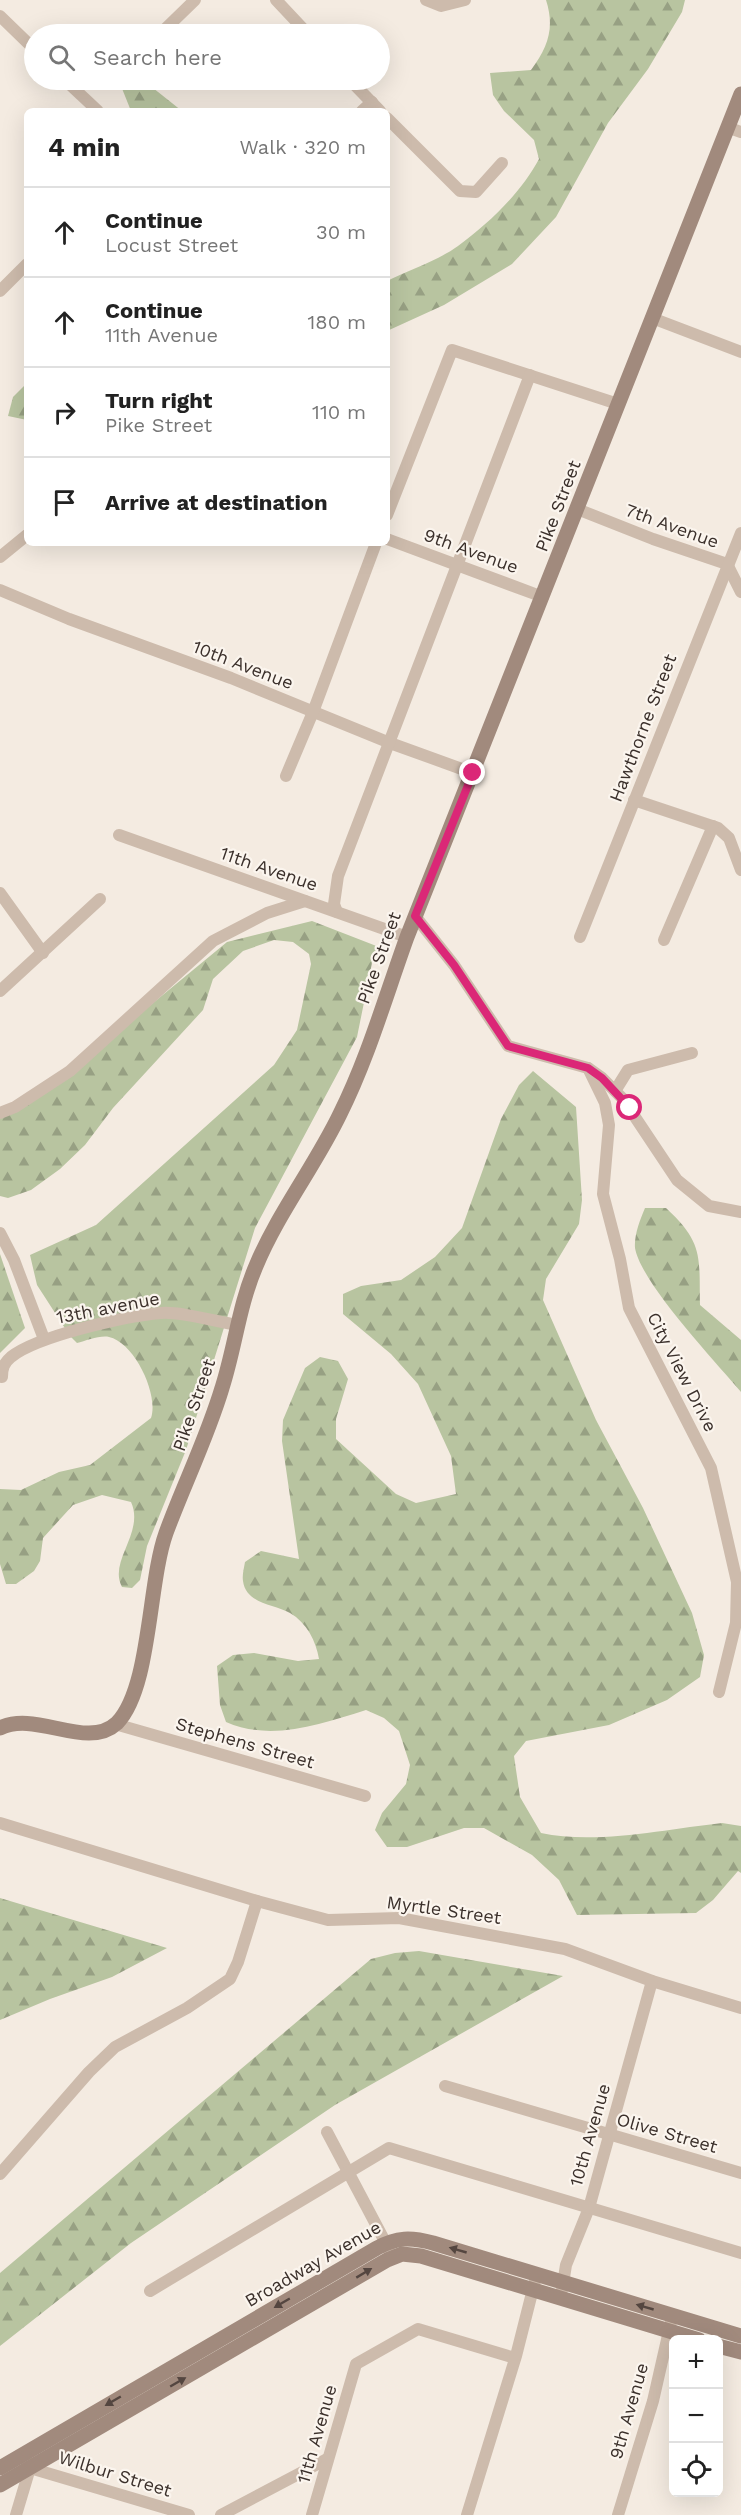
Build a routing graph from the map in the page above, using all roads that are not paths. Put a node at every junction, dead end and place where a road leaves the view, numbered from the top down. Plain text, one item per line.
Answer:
1 (195, 0) edge
2 (276, 0) edge
3 (426, 0) edge
4 (465, 0) edge
5 (0, 16) edge
6 (170, 24) edge
7 (299, 24) edge
8 (24, 40) edge
9 (76, 90) edge
10 (360, 90) edge
11 (741, 94) edge
12 (376, 107) edge
13 (95, 108) edge
14 (390, 121) edge
15 (734, 130) edge
16 (502, 163) dead end
17 (24, 267) edge
18 (0, 291) edge
19 (652, 318) junction
20 (741, 352) edge
21 (530, 375) junction
22 (618, 404) junction
23 (390, 507) edge
24 (577, 509) junction
25 (741, 533) edge
26 (24, 537) edge
27 (390, 541) edge
28 (375, 546) edge
29 (0, 557) edge
30 (741, 557) edge
31 (727, 564) junction
32 (456, 566) junction
33 (0, 590) edge
34 (741, 592) edge
35 (543, 597) junction
36 (313, 711) junction
37 (390, 743) junction
38 (473, 773) junction
39 (286, 776) dead end
40 (634, 800) junction
41 (713, 826) junction
42 (119, 835) dead end
43 (741, 870) edge
44 (0, 893) edge
45 (100, 899) dead end
46 (305, 901) junction
47 (336, 912) junction
48 (415, 916) junction
49 (407, 937) junction
50 (580, 937) dead end
51 (664, 939) dead end
52 (43, 953) junction
53 (0, 991) edge
54 (692, 1053) dead end
55 (588, 1068) junction
56 (615, 1091) junction
57 (0, 1113) edge
58 (741, 1212) edge
59 (0, 1233) edge
60 (238, 1325) junction
61 (44, 1340) junction
62 (2, 1377) edge
63 (719, 1692) dead end
64 (115, 1724) junction
65 (0, 1728) edge
66 (365, 1796) dead end
67 (0, 1823) edge
68 (257, 1901) junction
69 (652, 1981) junction
70 (741, 2008) edge
71 (445, 2086) dead end
72 (327, 2132) dead end
73 (609, 2134) junction
74 (349, 2173) junction
75 (741, 2173) edge
76 (0, 2174) edge
77 (589, 2208) junction
78 (389, 2250) junction
79 (741, 2253) edge
80 (536, 2274) junction
81 (532, 2289) junction
82 (562, 2290) junction
83 (150, 2291) dead end
84 (673, 2315) junction
85 (669, 2331) junction
86 (682, 2335) edge
87 (741, 2336) edge
88 (723, 2347) edge
89 (741, 2352) edge
90 (515, 2358) junction
91 (327, 2459) junction
92 (26, 2461) junction
93 (0, 2468) edge
94 (0, 2485) edge
95 (164, 2512) edge
96 (16, 2515) edge
97 (189, 2515) edge
98 (221, 2515) edge
99 (312, 2515) edge
100 (467, 2515) edge
101 (618, 2515) edge

1 - 6 street
2 - 7 street
3 - 4 street
5 - 8 street
9 - 13 street
10 - 12 street
11 - 15 main road, Pike Street
14 - 16 street
15 - 19 main road, Pike Street
17 - 18 street
19 - 20 street
19 - 22 main road, Pike Street
21 - 22 street
21 - 23 street
21 - 32 street
22 - 24 main road, Pike Street
24 - 31 street, 7th Avenue
24 - 35 main road, Pike Street
25 - 31 street, Hawthorne Street
26 - 29 street
27 - 32 street, 9th Avenue
28 - 36 street
30 - 31 street
31 - 34 street, 7th Avenue
31 - 40 street, Hawthorne Street
32 - 35 street, 9th Avenue
32 - 37 street
33 - 36 street, 10th Avenue
35 - 38 main road, Pike Street
36 - 37 street, 10th Avenue
36 - 39 street
37 - 38 street, 10th Avenue
37 - 47 street
38 - 48 main road, Pike Street
40 - 41 street
40 - 50 street, Hawthorne Street
41 - 43 street
41 - 51 street
42 - 46 street, 11th Avenue
44 - 52 street
45 - 52 street
46 - 47 street, 11th Avenue
46 - 57 street
47 - 49 street, 11th Avenue
48 - 49 main road, Pike Street
48 - 55 street
49 - 60 main road, Pike Street
52 - 53 street
54 - 56 street
55 - 56 street
55 - 63 street, City View Drive
56 - 58 street
59 - 61 street
60 - 61 street, 13th avenue
60 - 64 main road, Pike Street
61 - 62 street, 13th avenue
64 - 65 main road
64 - 66 street, Stephens Street
67 - 68 street, Myrtle Street
68 - 69 street, Myrtle Street
68 - 76 street
69 - 70 street, Myrtle Street
69 - 73 street, 10th Avenue
71 - 73 street, Olive Street
72 - 74 street
73 - 75 street, Olive Street
73 - 77 street, 10th Avenue
74 - 77 street
74 - 78 street
74 - 83 street
77 - 79 street
77 - 82 street, 10th Avenue
80 -> 78 main road, Broadway Avenue
78 - 81 main road, Broadway Avenue
78 - 92 main road, Broadway Avenue
80 - 81 street
80 - 82 main road, Broadway Avenue
81 - 82 main road, Broadway Avenue
81 - 90 street
84 -> 82 main road, Broadway Avenue
82 - 85 main road, Broadway Avenue
84 - 85 street, 9th Avenue
84 - 87 main road, Broadway Avenue
85 - 86 main road, Broadway Avenue
85 - 101 street, 9th Avenue
88 - 89 main road
90 - 91 street, 11th Avenue
90 - 100 street
91 - 98 street
91 - 99 street, 11th Avenue
92 - 93 main road, Broadway Avenue
92 - 94 main road, Broadway Avenue
92 - 95 street, Wilbur Street
92 - 96 street
95 - 97 street, Wilbur Street

